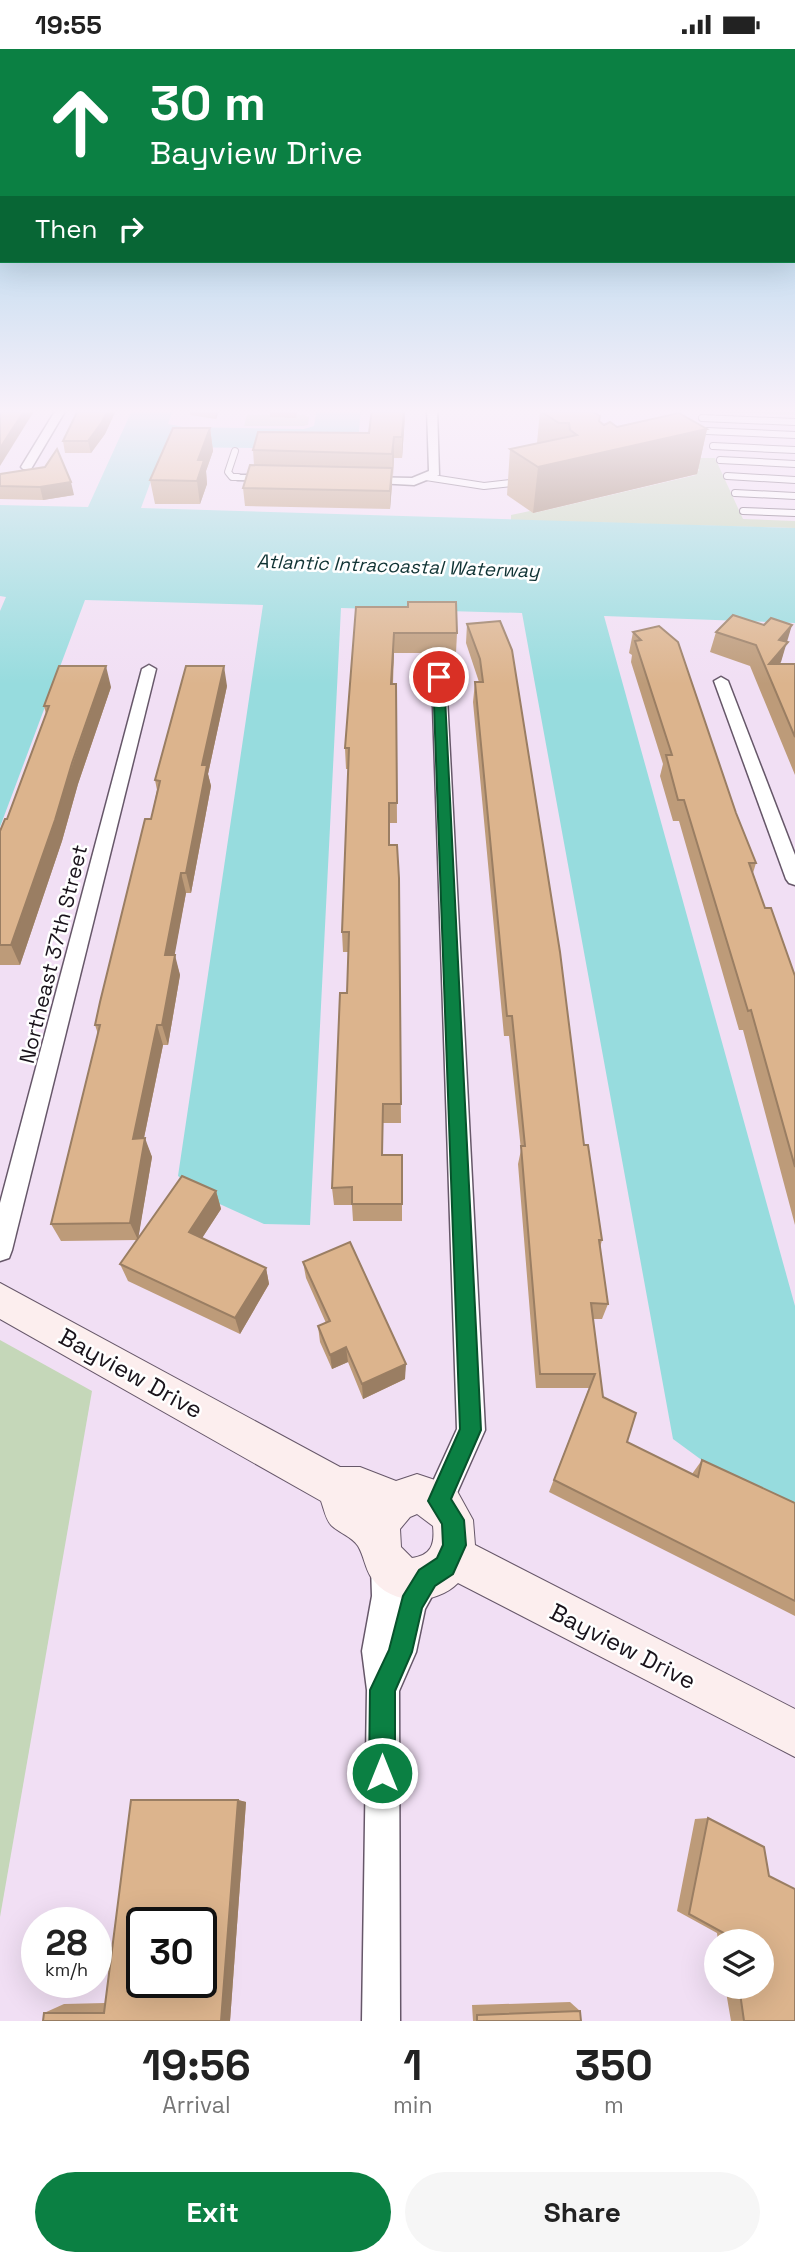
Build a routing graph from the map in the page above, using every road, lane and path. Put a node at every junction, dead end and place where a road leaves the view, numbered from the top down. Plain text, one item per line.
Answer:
1 (743, 511) dead end
2 (795, 513) edge
3 (149, 669) dead end
4 (439, 677) dead end
5 (721, 681) dead end
6 (795, 879) edge
7 (0, 1250) edge
8 (0, 1300) edge
9 (336, 1487) junction
10 (395, 1500) junction
11 (439, 1501) junction
12 (382, 1550) junction
13 (439, 1567) junction
14 (383, 1690) junction
15 (795, 1734) edge
16 (381, 2021) edge

1 - 2 lane
3 - 7 street, Northeast 37th Street
4 - 11 street
5 - 6 street
8 - 9 street, Bayview Drive
9 - 10 street, Bayview Drive
9 - 12 street, Bayview Drive
10 - 11 street, Bayview Drive
10 - 12 street
11 - 13 street
12 - 13 street, Bayview Drive
12 - 14 street
13 - 14 street
13 - 15 street, Bayview Drive
14 - 16 street

